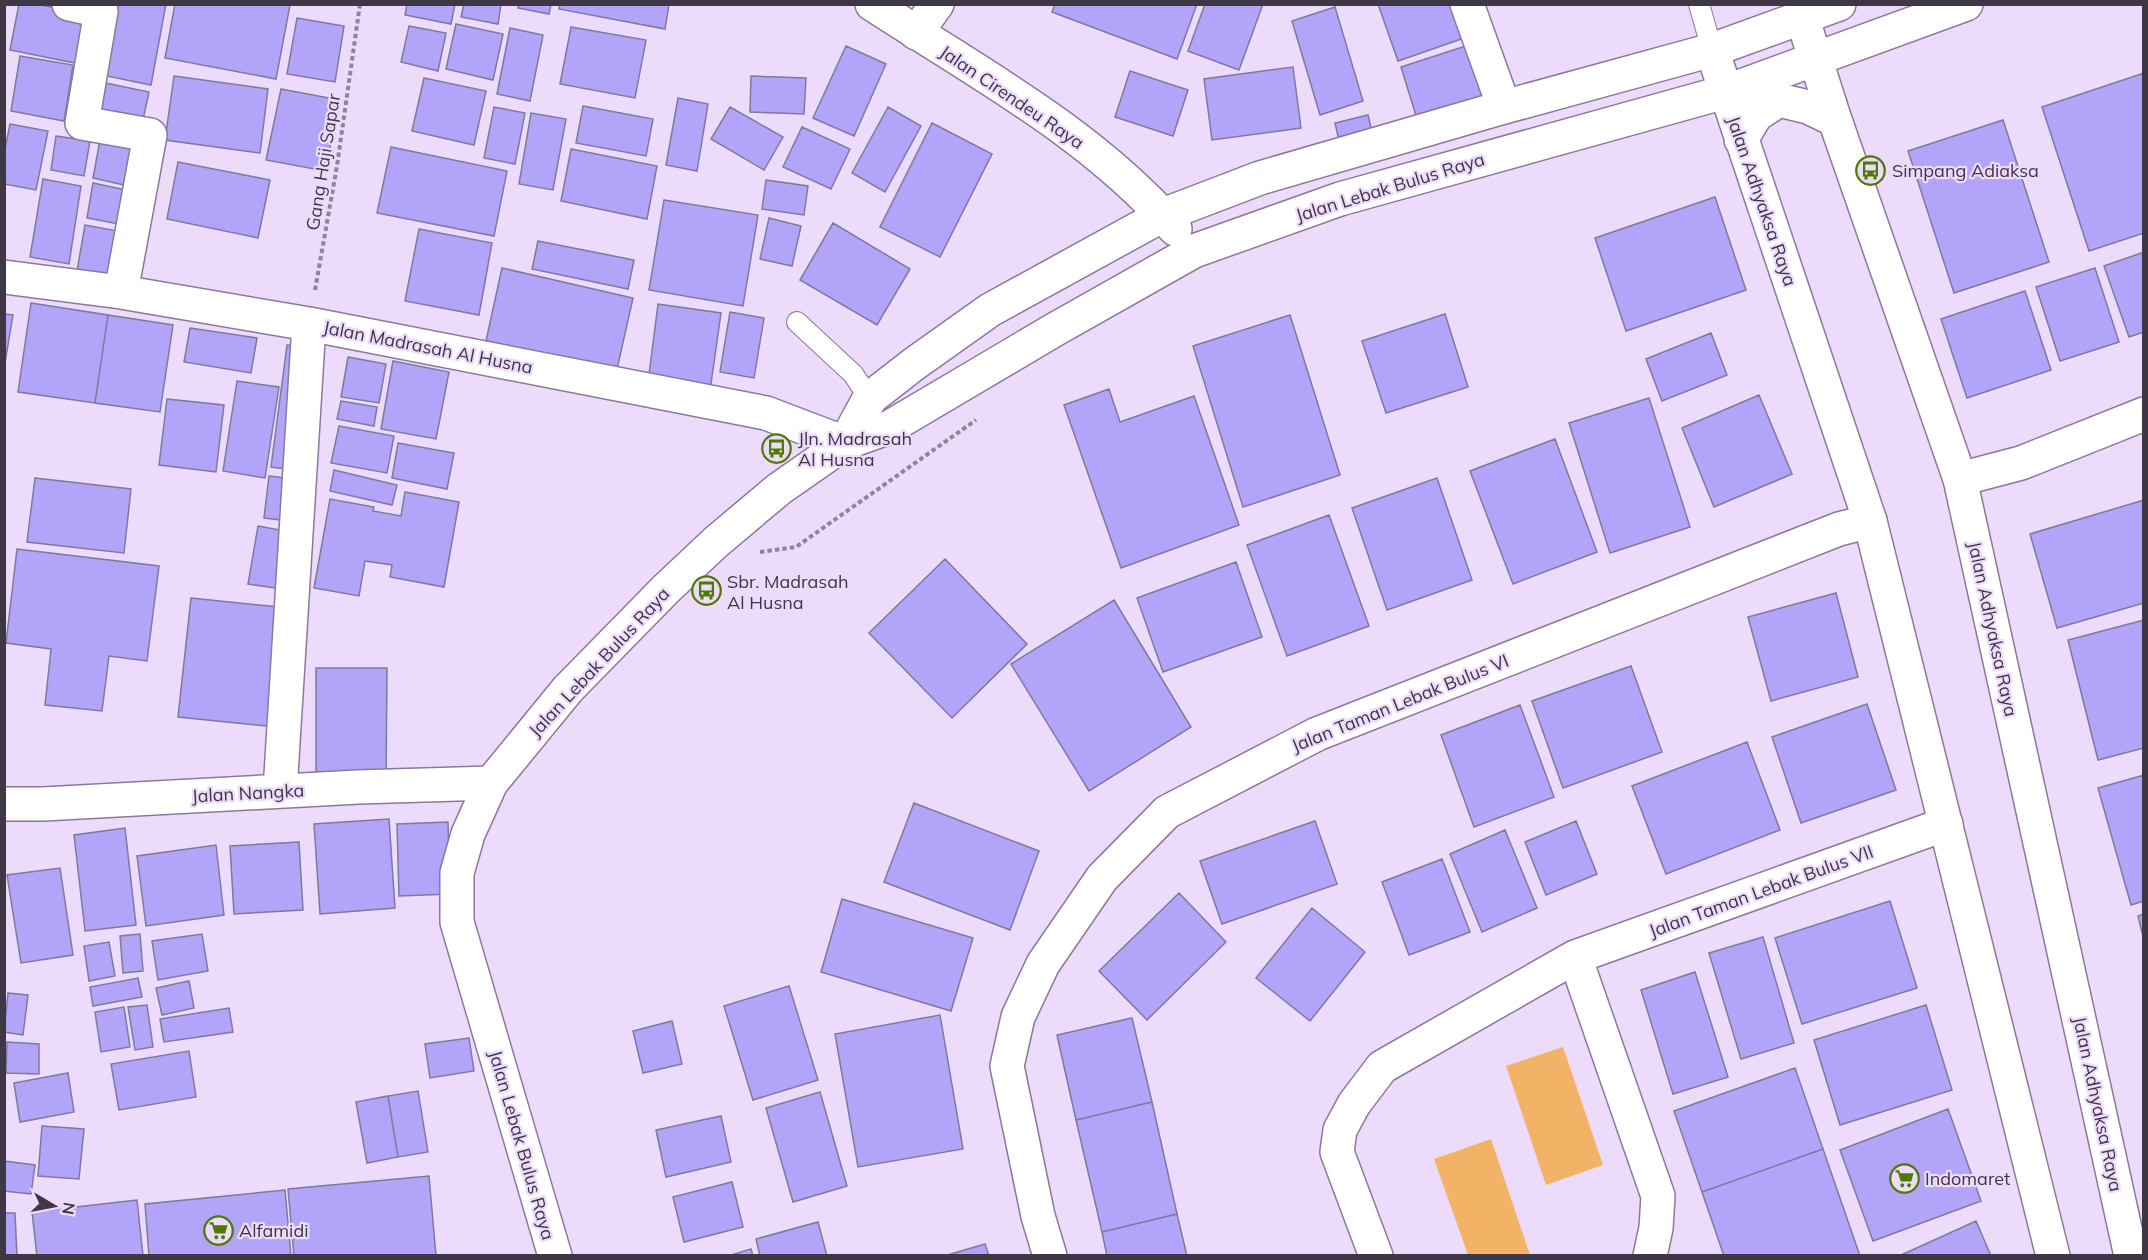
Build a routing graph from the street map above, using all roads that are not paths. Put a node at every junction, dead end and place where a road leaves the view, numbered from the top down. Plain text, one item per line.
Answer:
1 (69, 4) edge
2 (872, 4) edge
3 (937, 4) edge
4 (1467, 4) edge
5 (1699, 4) edge
6 (1839, 4) edge
7 (1966, 4) edge
8 (1802, 17) junction
9 (916, 33) junction
10 (1712, 50) junction
11 (1816, 58) junction
12 (1725, 92) junction
13 (1504, 107) junction
14 (1834, 120) junction
15 (1741, 140) junction
16 (1162, 215) junction
17 (1194, 251) junction
18 (4, 277) edge
19 (121, 292) junction
20 (797, 322) dead end
21 (309, 324) junction
22 (869, 399) junction
23 (2144, 414) edge
24 (890, 427) junction
25 (845, 443) junction
26 (1960, 479) junction
27 (1870, 521) junction
28 (491, 783) junction
29 (280, 791) junction
30 (4, 804) edge
31 (1946, 824) junction
32 (1575, 957) junction
33 (555, 1256) edge
34 (1050, 1256) edge
35 (1376, 1256) edge
36 (1650, 1256) edge
37 (2053, 1256) edge
38 (2131, 1256) edge

1 - 19 main road
2 - 9 main road, Jalan Cirendeu Raya
3 - 9 main road
4 - 13 main road
5 - 10 lane
6 - 8 main road, Jalan Lebak Bulus Raya
7 - 11 main road, Jalan Lebak Bulus Raya
8 - 10 main road, Jalan Lebak Bulus Raya
8 - 11 main road, Jalan Adhyaksa Raya
9 - 16 main road, Jalan Cirendeu Raya
10 - 12 main road, Jalan Adhyaksa Raya
10 - 13 main road, Jalan Lebak Bulus Raya
11 - 12 main road, Jalan Lebak Bulus Raya
11 - 14 main road, Jalan Adhyaksa Raya
12 - 15 main road, Jalan Adhyaksa Raya
12 - 17 main road, Jalan Lebak Bulus Raya
13 - 16 main road, Jalan Lebak Bulus Raya
14 - 15 main road
14 - 26 main road, Jalan Adhyaksa Raya
15 - 27 main road, Jalan Adhyaksa Raya
16 - 17 main road, Jalan Cirendeu Raya
16 - 22 main road, Jalan Lebak Bulus Raya
17 - 24 main road, Jalan Lebak Bulus Raya
18 - 19 main road, Jalan Madrasah Al Husna
19 - 21 main road, Jalan Madrasah Al Husna
20 - 22 lane
21 - 25 main road, Jalan Madrasah Al Husna
21 - 29 main road
22 - 24 lane
22 - 25 main road, Jalan Lebak Bulus Raya
23 - 26 main road
24 - 25 main road, Jalan Lebak Bulus Raya
25 - 28 main road, Jalan Lebak Bulus Raya
26 - 38 main road, Jalan Adhyaksa Raya
27 - 31 main road, Jalan Adhyaksa Raya
27 - 34 main road, Jalan Taman Lebak Bulus VI
28 - 29 main road, Jalan Nangka
28 - 33 main road, Jalan Lebak Bulus Raya
29 - 30 main road, Jalan Nangka
31 - 32 main road, Jalan Taman Lebak Bulus VII
31 - 37 main road, Jalan Adhyaksa Raya
32 - 35 main road, Jalan Taman Lebak Bulus VII
32 - 36 main road

